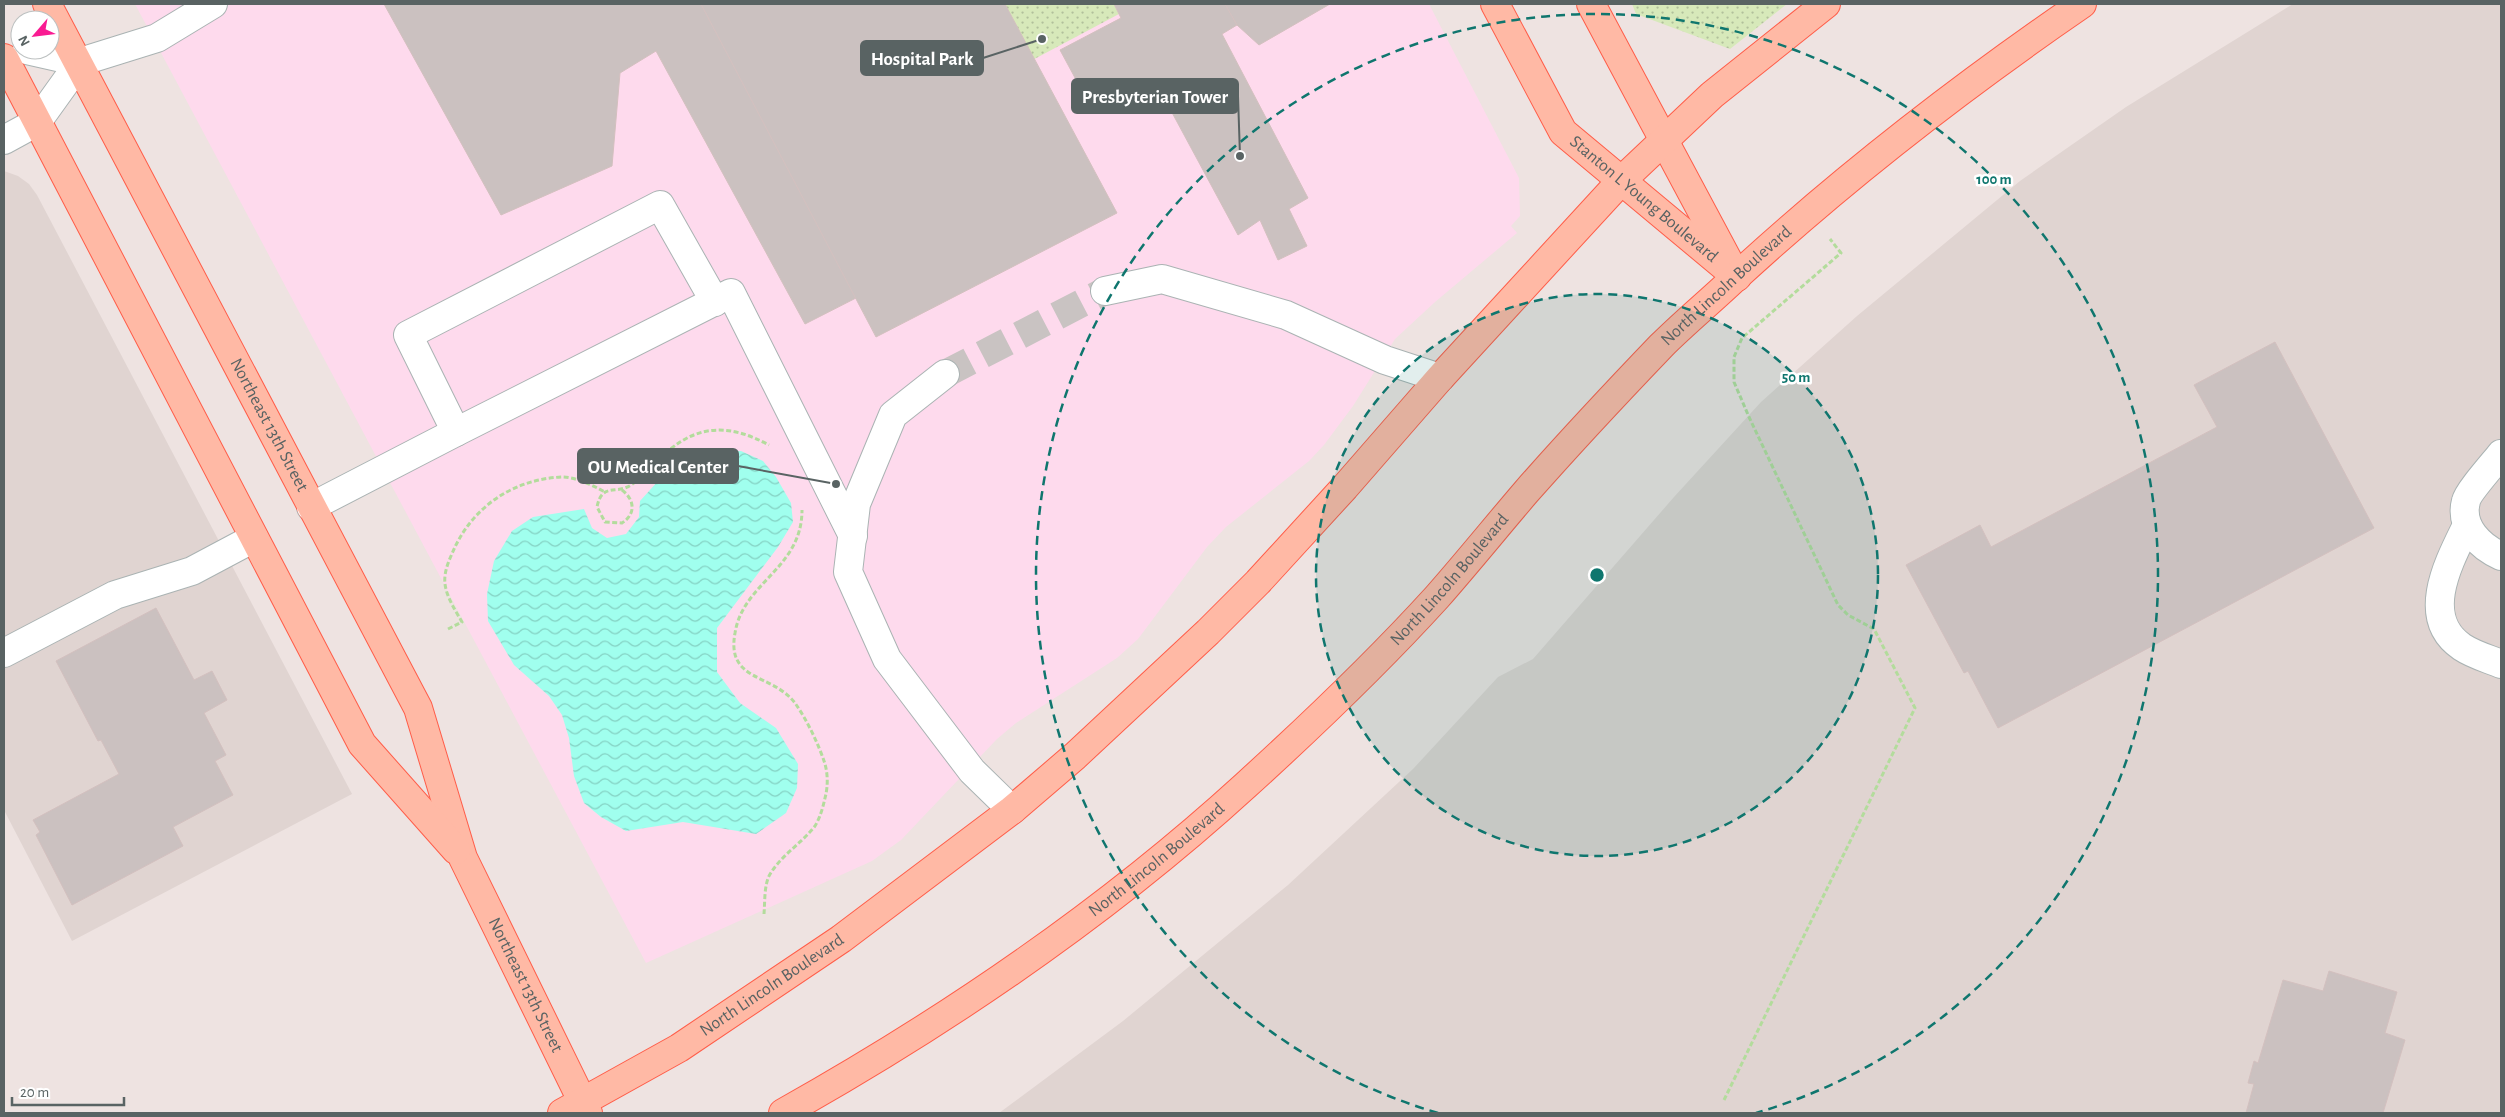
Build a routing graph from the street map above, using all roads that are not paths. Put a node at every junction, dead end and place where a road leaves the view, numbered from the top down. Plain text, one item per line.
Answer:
1 (47, 4) edge
2 (213, 4) edge
3 (1495, 4) edge
4 (1591, 4) edge
5 (1826, 4) edge
6 (2082, 4) edge
7 (60, 57) edge
8 (4, 58) edge
9 (80, 62) junction
10 (37, 122) junction
11 (4, 140) edge
12 (1664, 141) junction
13 (1621, 181) junction
14 (1737, 277) junction
15 (1105, 291) tunnel mouth
16 (715, 302) junction
17 (945, 374) tunnel mouth
18 (1440, 378) junction
19 (456, 432) junction
20 (2501, 454) edge
21 (311, 507) junction
22 (2467, 525) junction
23 (853, 536) junction
24 (254, 538) junction
25 (2501, 556) edge
26 (4, 653) edge
27 (2501, 664) edge
28 (1012, 810) junction
29 (462, 858) junction
30 (578, 1110) edge
31 (783, 1113) edge

1 - 9 main road, Northeast 13th Street
2 - 9 street
3 - 13 main road, Stanton L Young Boulevard
4 - 12 main road, Stanton L Young Boulevard
5 - 12 main road, North Lincoln Boulevard
6 - 14 main road, North Lincoln Boulevard
7 - 9 street
8 - 10 main road, Northeast 13th Street
9 - 10 street
9 - 21 main road, Northeast 13th Street
10 - 11 street
10 - 24 main road, Northeast 13th Street
12 - 13 main road, North Lincoln Boulevard
12 - 14 main road, Stanton L Young Boulevard
13 - 14 main road, Stanton L Young Boulevard
13 - 18 main road, North Lincoln Boulevard
14 - 31 main road, North Lincoln Boulevard
15 - 18 street
16 - 19 street
16 - 19 street
16 - 23 street
17 - 23 street
18 - 28 main road, North Lincoln Boulevard
19 - 21 street
20 - 22 street
21 - 29 main road, Northeast 13th Street
22 - 25 street
22 - 27 street
23 - 28 street
24 - 26 street
24 - 29 main road, Northeast 13th Street
28 - 30 main road, North Lincoln Boulevard
29 - 30 main road, Northeast 13th Street

